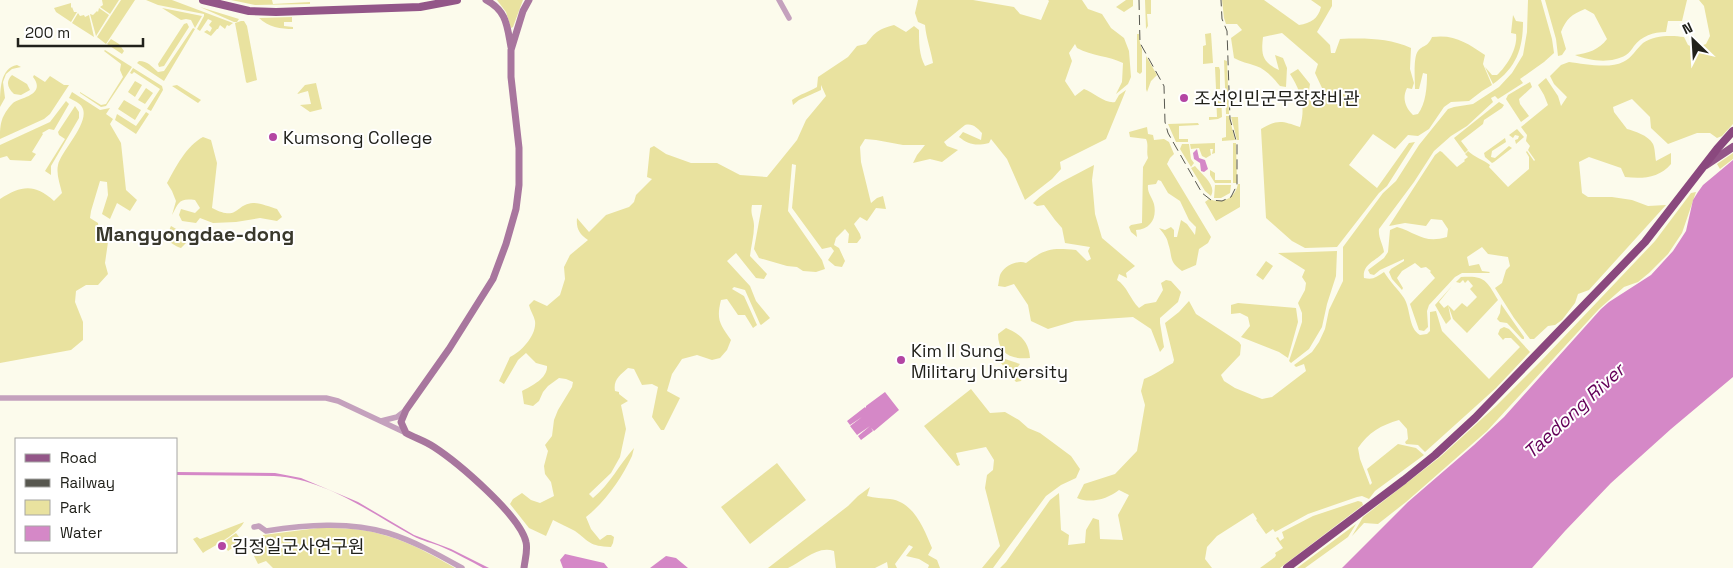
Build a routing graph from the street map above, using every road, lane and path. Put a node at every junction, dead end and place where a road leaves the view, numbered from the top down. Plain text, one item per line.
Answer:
1 (203, 0) edge
2 (457, 0) edge
3 (486, 0) edge
4 (529, 0) edge
5 (779, 0) edge
6 (789, 18) dead end
7 (511, 50) junction
8 (1733, 131) edge
9 (1733, 147) edge
10 (1704, 166) junction
11 (0, 398) edge
12 (406, 410) junction
13 (381, 421) junction
14 (406, 433) junction
15 (254, 527) dead end
16 (462, 568) edge
17 (524, 568) edge
18 (1287, 568) edge

1 - 2 main road
3 - 7 main road
4 - 7 main road
5 - 6 street
7 - 12 main road
8 - 10 highway
9 - 10 main road
10 - 18 highway
11 - 13 street
12 - 13 street
12 - 14 main road
13 - 14 street
14 - 17 main road
15 - 16 street

